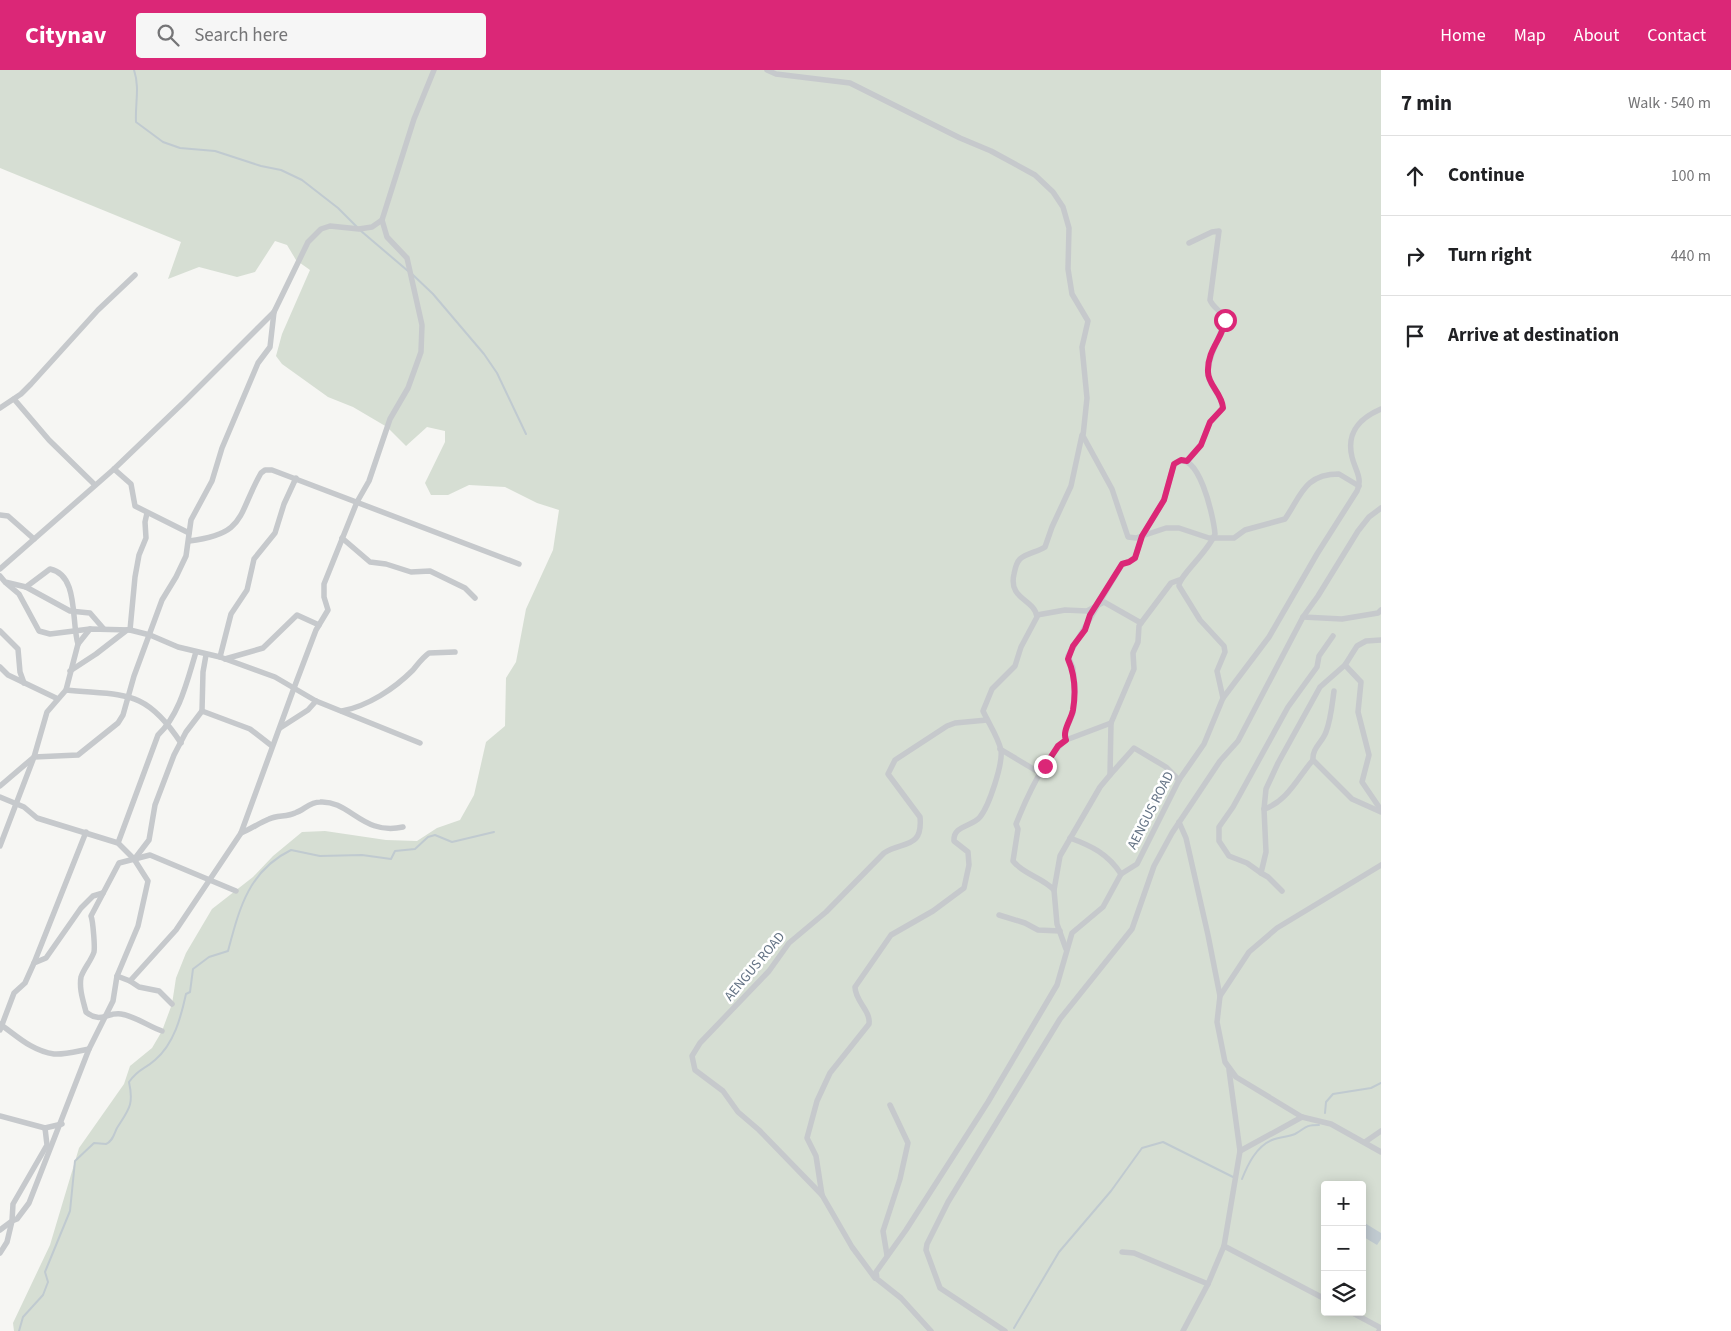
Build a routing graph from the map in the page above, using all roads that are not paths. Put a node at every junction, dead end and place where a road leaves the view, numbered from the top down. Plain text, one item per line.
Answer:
1 (434, 70) edge
2 (767, 70) edge
3 (382, 220) junction
4 (1189, 243) dead end
5 (135, 275) dead end
6 (274, 312) junction
7 (14, 399) junction
8 (1, 406) edge
9 (1381, 409) edge
10 (1083, 426) junction
11 (1187, 461) junction
12 (114, 468) junction
13 (296, 478) junction
14 (94, 484) junction
15 (1359, 486) junction
16 (357, 502) junction
17 (1381, 508) edge
18 (147, 513) junction
19 (0, 516) edge
20 (189, 533) junction
21 (1142, 536) junction
22 (342, 538) junction
23 (1213, 538) junction
24 (34, 539) junction
25 (189, 541) junction
26 (519, 564) dead end
27 (0, 569) edge
28 (0, 576) edge
29 (1179, 580) junction
30 (6, 582) junction
31 (26, 587) junction
32 (475, 598) dead end
33 (1096, 606) junction
34 (1381, 610) edge
35 (73, 611) junction
36 (1037, 614) junction
37 (1303, 617) junction
38 (1141, 623) junction
39 (319, 626) junction
40 (103, 628) junction
41 (90, 629) junction
42 (129, 630) junction
43 (0, 631) edge
44 (74, 631) junction
45 (150, 635) junction
46 (1333, 636) dead end
47 (1381, 640) edge
48 (78, 644) junction
49 (196, 652) junction
50 (455, 652) dead end
51 (206, 655) junction
52 (223, 658) junction
53 (1345, 665) junction
54 (0, 667) edge
55 (70, 672) junction
56 (24, 683) junction
57 (294, 688) junction
58 (66, 690) junction
59 (1334, 691) dead end
60 (129, 696) junction
61 (56, 698) junction
62 (1223, 698) junction
63 (316, 700) junction
64 (202, 711) junction
65 (341, 711) junction
66 (987, 720) junction
67 (1111, 723) junction
68 (169, 724) junction
69 (278, 730) junction
70 (1066, 740) junction
71 (181, 743) junction
72 (420, 744) dead end
73 (272, 746) junction
74 (1000, 749) junction
75 (34, 757) junction
76 (1314, 760) junction
77 (1040, 773) junction
78 (1110, 775) junction
79 (1178, 780) junction
80 (0, 786) edge
81 (0, 797) edge
82 (15, 805) junction
83 (1264, 809) junction
84 (1381, 811) edge
85 (1179, 822) junction
86 (403, 827) dead end
87 (86, 832) junction
88 (241, 833) junction
89 (1070, 838) junction
90 (118, 843) junction
91 (0, 846) edge
92 (134, 859) junction
93 (1381, 865) edge
94 (1261, 873) junction
95 (1121, 874) junction
96 (211, 879) junction
97 (1054, 890) junction
98 (236, 891) dead end
99 (1282, 891) dead end
100 (103, 893) junction
101 (999, 914) dead end
102 (1060, 931) junction
103 (1066, 949) junction
104 (34, 963) junction
105 (117, 976) junction
106 (130, 981) junction
107 (1220, 996) junction
108 (172, 1004) dead end
109 (104, 1018) junction
110 (0, 1026) edge
111 (162, 1031) dead end
112 (89, 1050) junction
113 (1229, 1070) junction
114 (890, 1105) dead end
115 (0, 1116) edge
116 (1302, 1117) junction
117 (62, 1124) junction
118 (45, 1128) junction
119 (1381, 1131) edge
120 (1365, 1142) junction
121 (1240, 1150) junction
122 (1381, 1152) edge
123 (822, 1195) junction
124 (12, 1221) junction
125 (0, 1230) edge
126 (1224, 1246) junction
127 (1122, 1252) dead end
128 (0, 1253) edge
129 (887, 1255) junction
130 (876, 1279) junction
131 (1208, 1284) junction
132 (1321, 1297) edge
133 (1358, 1316) edge
134 (932, 1331) edge
135 (1005, 1331) edge
136 (1182, 1331) edge
137 (1379, 1331) edge

1 - 3 street
2 - 10 street
3 - 6 street
3 - 16 street
4 - 11 street
5 - 7 street
6 - 12 street
6 - 20 street
7 - 8 street
7 - 14 street
9 - 15 street
10 - 21 street
10 - 36 street
11 - 21 street
11 - 23 street
12 - 14 street
12 - 18 street
13 - 16 street
13 - 25 street
13 - 52 street
14 - 24 street
15 - 23 street
15 - 62 street, AENGUS ROAD
16 - 22 street
16 - 26 street
17 - 37 street
18 - 20 street
18 - 42 street
19 - 24 street
20 - 25 street
21 - 23 street
21 - 33 street
22 - 32 street
22 - 39 street
23 - 29 street
24 - 27 street
25 - 45 street
28 - 30 street
29 - 38 street
29 - 62 street
30 - 31 street
30 - 44 street
31 - 35 street
31 - 35 street
33 - 36 street
33 - 38 street
33 - 70 street
34 - 37 street
35 - 40 street
35 - 44 street
36 - 66 street
37 - 85 street
38 - 67 street
39 - 52 street
39 - 57 street
40 - 41 street
40 - 42 street
41 - 44 street
41 - 48 street
42 - 45 street
42 - 55 street
43 - 56 street
44 - 48 street
45 - 49 street
45 - 60 street
46 - 94 street
47 - 53 street
48 - 55 street
49 - 51 street
49 - 68 street
50 - 65 street
51 - 52 street
51 - 64 street
52 - 57 street
53 - 83 street
53 - 84 street
54 - 56 street
55 - 58 street
56 - 61 street
57 - 63 street
57 - 69 street
58 - 60 street
58 - 61 street
59 - 76 street
60 - 68 street
60 - 75 street
61 - 75 street
62 - 79 street, AENGUS ROAD
63 - 65 street
63 - 69 street
64 - 71 street
64 - 73 street
65 - 72 street
66 - 74 street
66 - 123 street, AENGUS ROAD
67 - 70 street
67 - 78 street
68 - 71 street
68 - 90 street
69 - 73 street
70 - 77 street
71 - 92 street
73 - 88 street
74 - 77 street
74 - 123 street
75 - 80 street
75 - 82 street
76 - 83 street
76 - 84 street
77 - 97 street
78 - 79 street
78 - 89 street
79 - 95 street, AENGUS ROAD
81 - 82 street
82 - 87 street
82 - 91 street
83 - 94 street
85 - 107 street
85 - 135 street
86 - 88 street
87 - 90 street
87 - 104 street
88 - 96 street
89 - 95 street
89 - 97 street
90 - 92 street
92 - 96 street
92 - 100 street
92 - 105 street
93 - 107 street
94 - 99 street
95 - 103 street, AENGUS ROAD
96 - 98 street
96 - 106 street
97 - 102 street
100 - 104 street
100 - 109 street
101 - 102 street
102 - 103 street
103 - 129 street, AENGUS ROAD
104 - 110 street
105 - 106 street
105 - 109 street
106 - 108 street
107 - 113 street
109 - 111 street
109 - 112 street
110 - 112 street
112 - 117 street
113 - 116 street
113 - 121 street
114 - 129 street
115 - 118 street
116 - 120 street
116 - 121 street
117 - 118 street
117 - 124 street
118 - 124 street
119 - 120 street
120 - 122 street
121 - 126 street
123 - 130 street, AENGUS ROAD
124 - 125 street
124 - 128 street
126 - 131 street
126 - 132 street
127 - 131 street
129 - 130 street, AENGUS ROAD
130 - 134 street, AENGUS ROAD
131 - 136 street
133 - 137 street

